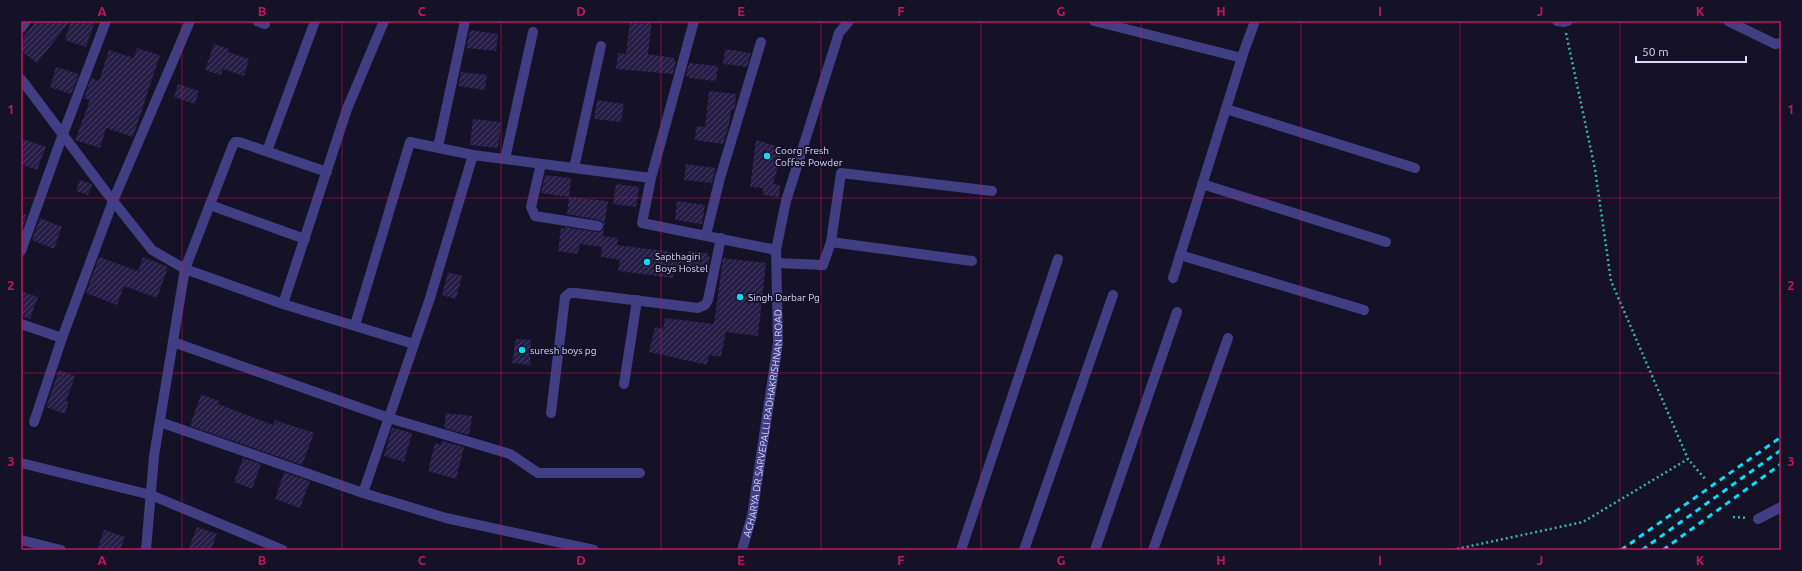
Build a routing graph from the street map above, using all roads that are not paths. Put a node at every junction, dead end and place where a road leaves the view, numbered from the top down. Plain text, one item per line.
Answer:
1 (26, 21) edge
2 (106, 21) edge
3 (190, 21) edge
4 (315, 21) edge
5 (384, 21) edge
6 (465, 21) edge
7 (694, 21) edge
8 (849, 21) edge
9 (1094, 21) edge
10 (1255, 21) edge
11 (1728, 21) edge
12 (21, 28) edge
13 (533, 32) dead end
14 (761, 42) dead end
15 (1781, 43) edge
16 (601, 46) dead end
17 (1242, 58) junction
18 (23, 86) edge
19 (1226, 109) junction
20 (63, 134) junction
21 (438, 147) junction
22 (267, 151) junction
23 (473, 155) junction
24 (505, 159) junction
25 (541, 164) junction
26 (574, 168) junction
27 (1415, 168) dead end
28 (326, 172) junction
29 (651, 178) junction
30 (1202, 184) junction
31 (992, 191) dead end
32 (113, 202) junction
33 (210, 205) junction
34 (598, 226) dead end
35 (706, 235) junction
36 (721, 238) junction
37 (305, 239) junction
38 (831, 242) junction
39 (1386, 242) dead end
40 (776, 250) junction
41 (21, 251) edge
42 (1180, 255) junction
43 (1058, 259) dead end
44 (972, 261) dead end
45 (777, 263) junction
46 (185, 269) junction
47 (1173, 278) dead end
48 (1113, 295) dead end
49 (637, 300) junction
50 (283, 304) junction
51 (1364, 310) dead end
52 (1177, 312) dead end
53 (21, 324) edge
54 (355, 325) junction
55 (62, 338) junction
56 (1228, 338) dead end
57 (173, 342) junction
58 (414, 344) junction
59 (624, 384) dead end
60 (551, 413) dead end
61 (389, 418) junction
62 (34, 422) dead end
63 (160, 422) junction
64 (21, 463) edge
65 (640, 473) dead end
66 (364, 493) junction
67 (151, 495) junction
68 (1781, 507) edge
69 (1758, 519) dead end
70 (21, 540) edge
71 (61, 550) edge
72 (146, 550) edge
73 (283, 550) edge
74 (594, 550) edge
75 (742, 550) edge
76 (961, 550) edge
77 (1024, 550) edge
78 (1095, 550) edge
79 (1152, 550) edge

1 - 12 street
2 - 20 street
3 - 32 street
4 - 22 street
5 - 28 street
6 - 21 street
7 - 29 street
8 - 40 street, ACHARYA DR SARVEPALLI RADHAKRISHNAN ROAD
9 - 17 street
10 - 17 street
11 - 15 street
13 - 24 street
14 - 35 street
16 - 26 street
17 - 19 street
18 - 20 street
19 - 27 street
19 - 30 street
20 - 32 street
20 - 41 street
21 - 23 street
21 - 54 street
22 - 28 street
22 - 33 street
23 - 24 street
23 - 58 street
24 - 25 street
25 - 26 street
25 - 34 street
26 - 29 street
28 - 37 street
29 - 35 street
30 - 39 street
30 - 42 street
31 - 38 street
32 - 46 street
32 - 55 street
33 - 37 street
33 - 46 street
35 - 36 street
36 - 40 street
36 - 49 street
37 - 50 street
38 - 44 street
38 - 45 street
40 - 45 street, ACHARYA DR SARVEPALLI RADHAKRISHNAN ROAD
42 - 47 street
42 - 51 street
43 - 76 street
45 - 75 street, ACHARYA DR SARVEPALLI RADHAKRISHNAN ROAD
46 - 50 street
46 - 57 street
48 - 77 street
49 - 59 street
49 - 60 street
50 - 54 street
52 - 78 street
53 - 55 street
54 - 58 street
55 - 62 street
56 - 79 street
57 - 61 street
57 - 63 street
58 - 61 street
61 - 65 street
61 - 66 street
63 - 66 street
63 - 67 street
64 - 67 street
66 - 74 street
67 - 72 street
67 - 73 street
68 - 69 street
70 - 71 street

